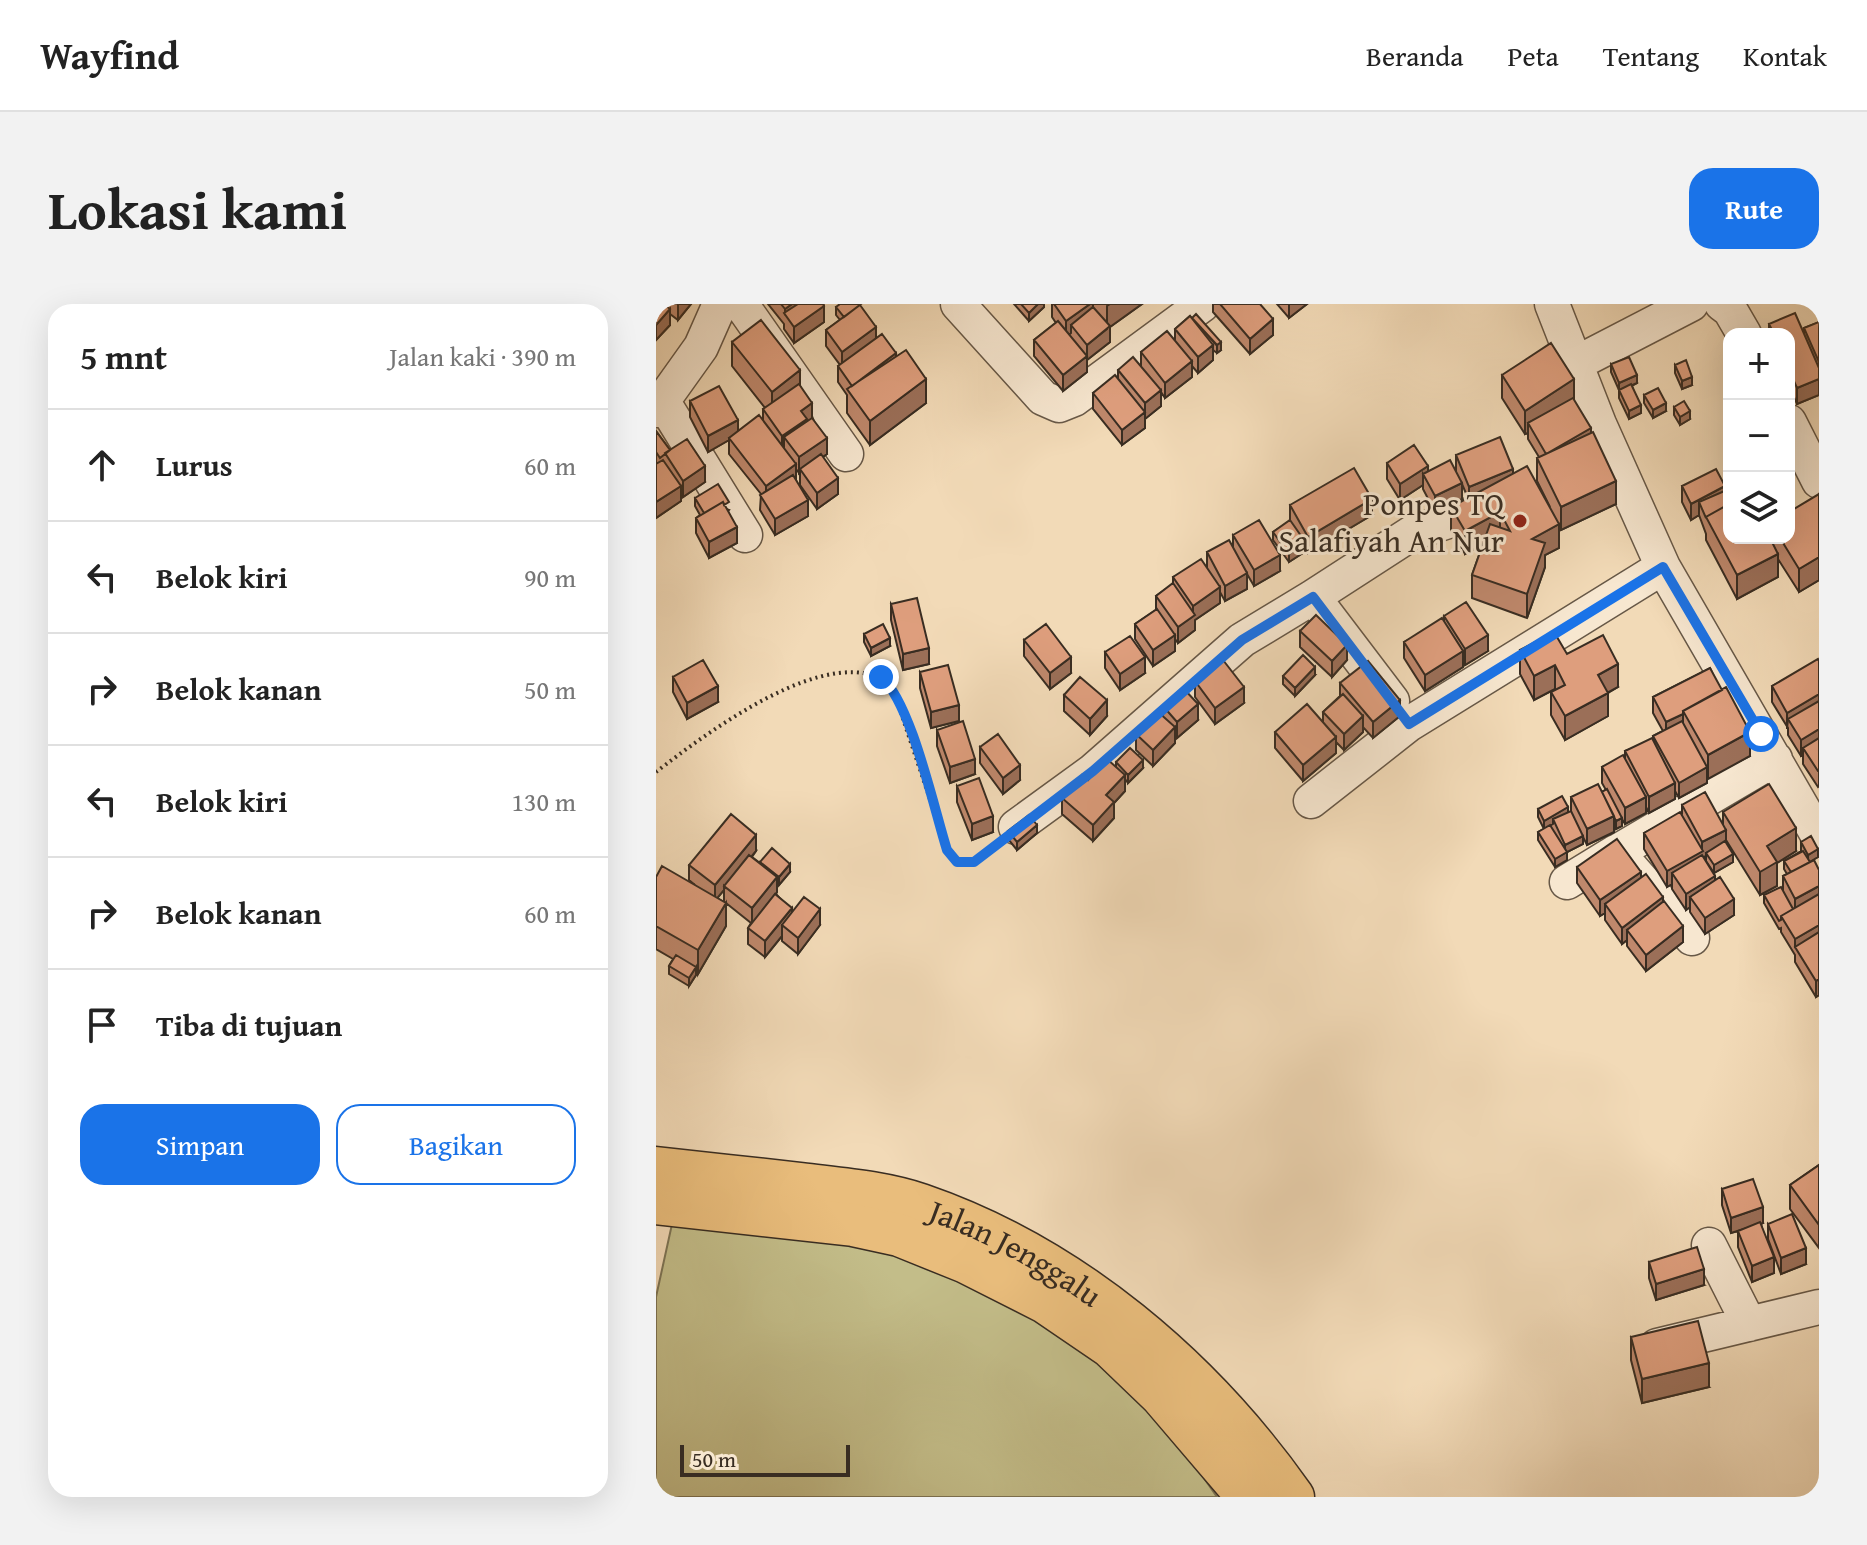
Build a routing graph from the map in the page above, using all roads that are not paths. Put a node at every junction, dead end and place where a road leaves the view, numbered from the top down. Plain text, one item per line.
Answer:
1 (720, 304) edge
2 (741, 304) edge
3 (958, 304) edge
4 (1203, 304) edge
5 (1552, 304) edge
6 (1691, 304) edge
7 (1722, 304) edge
8 (1740, 328) edge
9 (1575, 364) junction
10 (659, 406) edge
11 (1795, 434) edge
12 (846, 454) dead end
13 (1819, 481) edge
14 (1463, 516) edge
15 (745, 535) dead end
16 (1663, 567) junction
17 (1313, 597) junction
18 (1409, 724) junction
19 (1775, 759) junction
20 (1311, 801) dead end
21 (1016, 827) edge
22 (1819, 837) edge
23 (1617, 852) junction
24 (1567, 882) dead end
25 (1692, 938) dead end
26 (656, 1168) edge
27 (656, 1203) edge
28 (1709, 1245) dead end
29 (1819, 1307) edge
30 (1749, 1324) junction
31 (1653, 1347) edge
32 (1248, 1497) edge
33 (1293, 1497) edge

1 - 10 street
2 - 12 street
3 - 4 street
5 - 9 street
6 - 9 street
7 - 8 street
9 - 16 street
10 - 15 street
11 - 13 street
14 - 17 street
16 - 18 street
16 - 19 street
17 - 18 street
17 - 21 street
18 - 20 street
19 - 22 street
19 - 23 street
23 - 24 street
23 - 25 street
26 - 33 main road, Jalan Jenggalu
27 - 32 main road, Jalan Jenggalu
28 - 30 street
29 - 30 street
30 - 31 street

